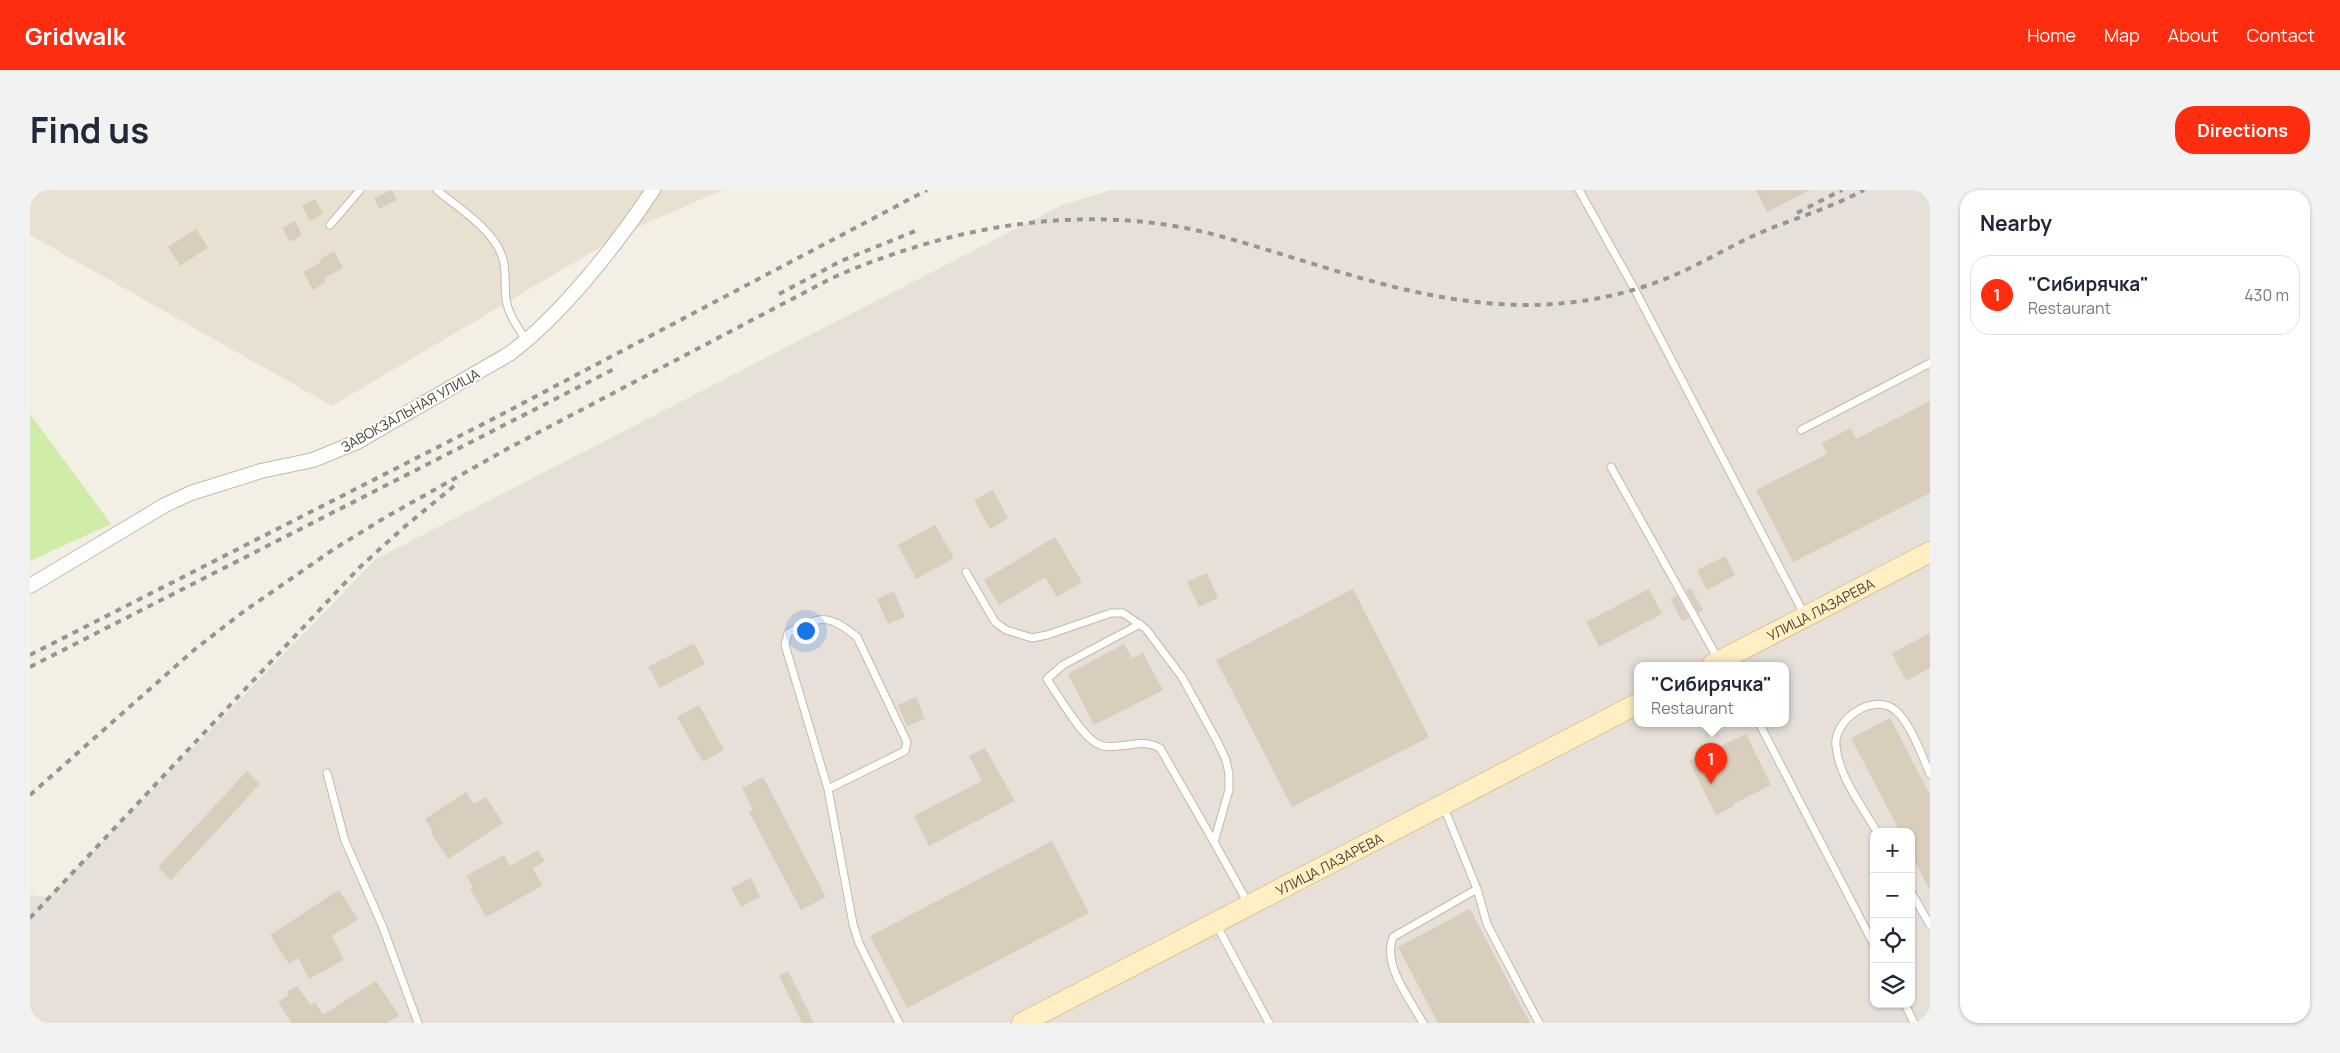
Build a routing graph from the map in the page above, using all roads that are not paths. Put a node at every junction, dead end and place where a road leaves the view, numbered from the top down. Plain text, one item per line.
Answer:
1 (360, 190) edge
2 (437, 190) edge
3 (653, 190) edge
4 (1579, 190) edge
5 (330, 225) dead end
6 (527, 341) junction
7 (1930, 363) edge
8 (1801, 430) dead end
9 (1611, 467) dead end
10 (1930, 552) edge
11 (966, 572) dead end
12 (30, 586) edge
13 (1806, 617) junction
14 (1140, 624) junction
15 (1721, 662) edge
16 (1724, 662) edge
17 (1634, 706) edge
18 (1761, 727) edge
19 (327, 773) dead end
20 (1930, 774) edge
21 (828, 789) junction
22 (1443, 805) junction
23 (1875, 828) edge
24 (1214, 842) junction
25 (1477, 889) junction
26 (1915, 899) edge
27 (1249, 905) junction
28 (1216, 923) junction
29 (1930, 925) edge
30 (1870, 937) edge
31 (1906, 1008) edge
32 (418, 1023) edge
33 (899, 1023) edge
34 (1022, 1023) edge
35 (1269, 1023) edge
36 (1423, 1023) edge
37 (1539, 1023) edge
38 (1914, 1023) edge

1 - 5 lane
2 - 6 lane
3 - 6 street, ЗАВОКЗАЛЬНАЯ УЛИЦА
4 - 13 lane
6 - 12 street, ЗАВОКЗАЛЬНАЯ УЛИЦА
7 - 8 lane
9 - 15 lane
10 - 13 main road, УЛИЦА ЛАЗАРЕВА
11 - 14 lane
13 - 16 main road, УЛИЦА ЛАЗАРЕВА
14 - 24 lane
14 - 24 lane
17 - 22 main road, УЛИЦА ЛАЗАРЕВА
18 - 30 lane
19 - 32 lane
20 - 23 lane
21 - 21 lane
21 - 33 lane
22 - 25 lane
22 - 27 main road, УЛИЦА ЛАЗАРЕВА
24 - 27 lane
25 - 36 lane
25 - 37 lane
26 - 29 lane
27 - 28 main road, УЛИЦА ЛАЗАРЕВА
28 - 34 main road, УЛИЦА ЛАЗАРЕВА
28 - 35 lane
31 - 38 lane

